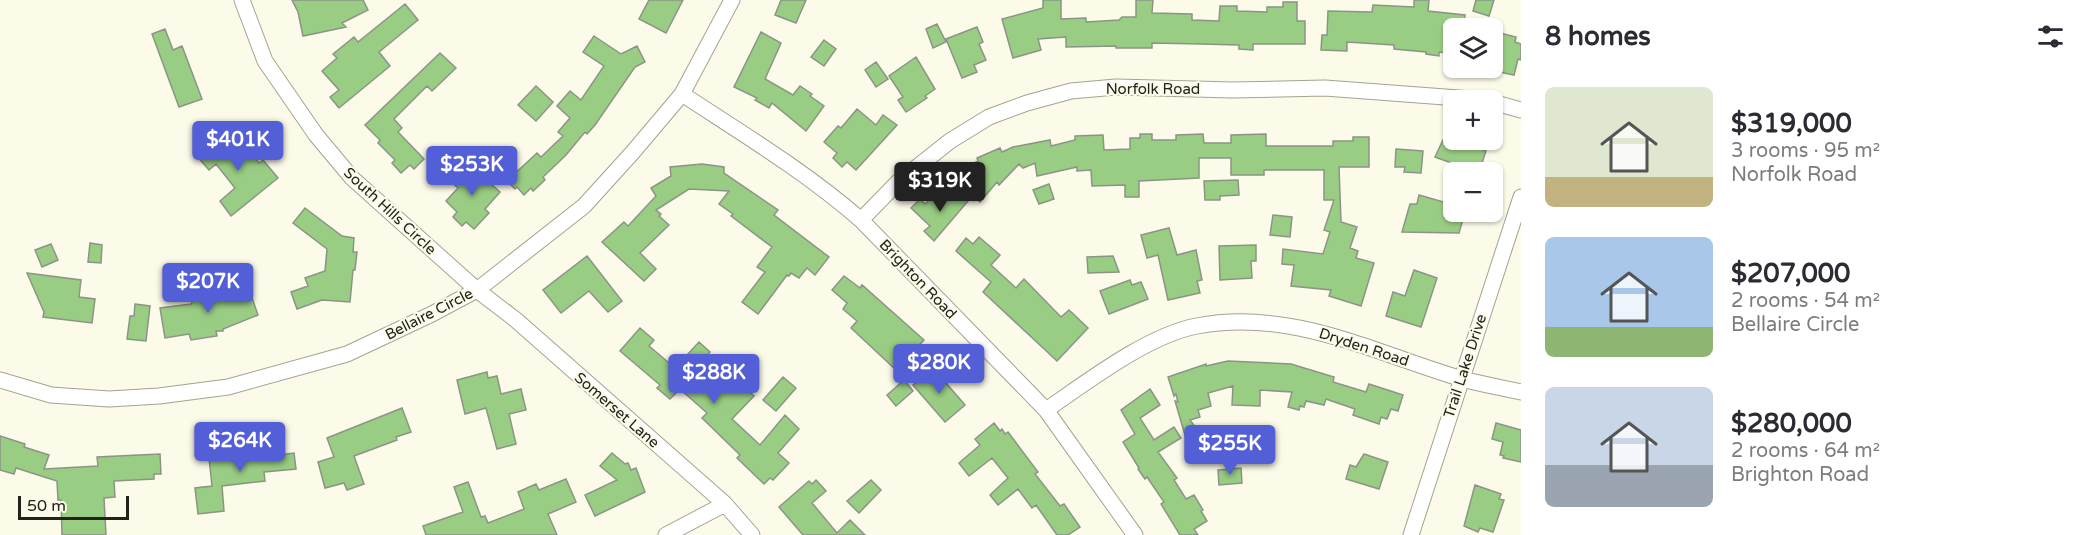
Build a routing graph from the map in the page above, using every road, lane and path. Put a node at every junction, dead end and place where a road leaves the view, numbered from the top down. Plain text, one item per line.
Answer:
1 (242, 0) edge
2 (732, 0) edge
3 (682, 94) junction
4 (1443, 97) edge
5 (1503, 105) edge
6 (1521, 110) edge
7 (1521, 197) edge
8 (861, 220) junction
9 (477, 290) junction
10 (1460, 378) junction
11 (0, 380) edge
12 (1521, 392) edge
13 (1046, 410) junction
14 (725, 504) junction
15 (666, 535) edge
16 (752, 535) edge
17 (1135, 535) edge
18 (1411, 535) edge

1 - 9 street, South Hills Circle
2 - 3 street, Bellaire Circle
3 - 8 street, Brighton Road
3 - 9 street, Bellaire Circle
4 - 8 street, Norfolk Road
5 - 6 street
7 - 10 street, Trail Lake Drive
8 - 13 street, Brighton Road
9 - 11 street, Bellaire Circle
9 - 14 street, Somerset Lane
10 - 12 street, Dryden Road
10 - 13 street, Dryden Road
10 - 18 street, Trail Lake Drive
13 - 17 street, Brighton Road
14 - 15 street
14 - 16 street, Somerset Lane

